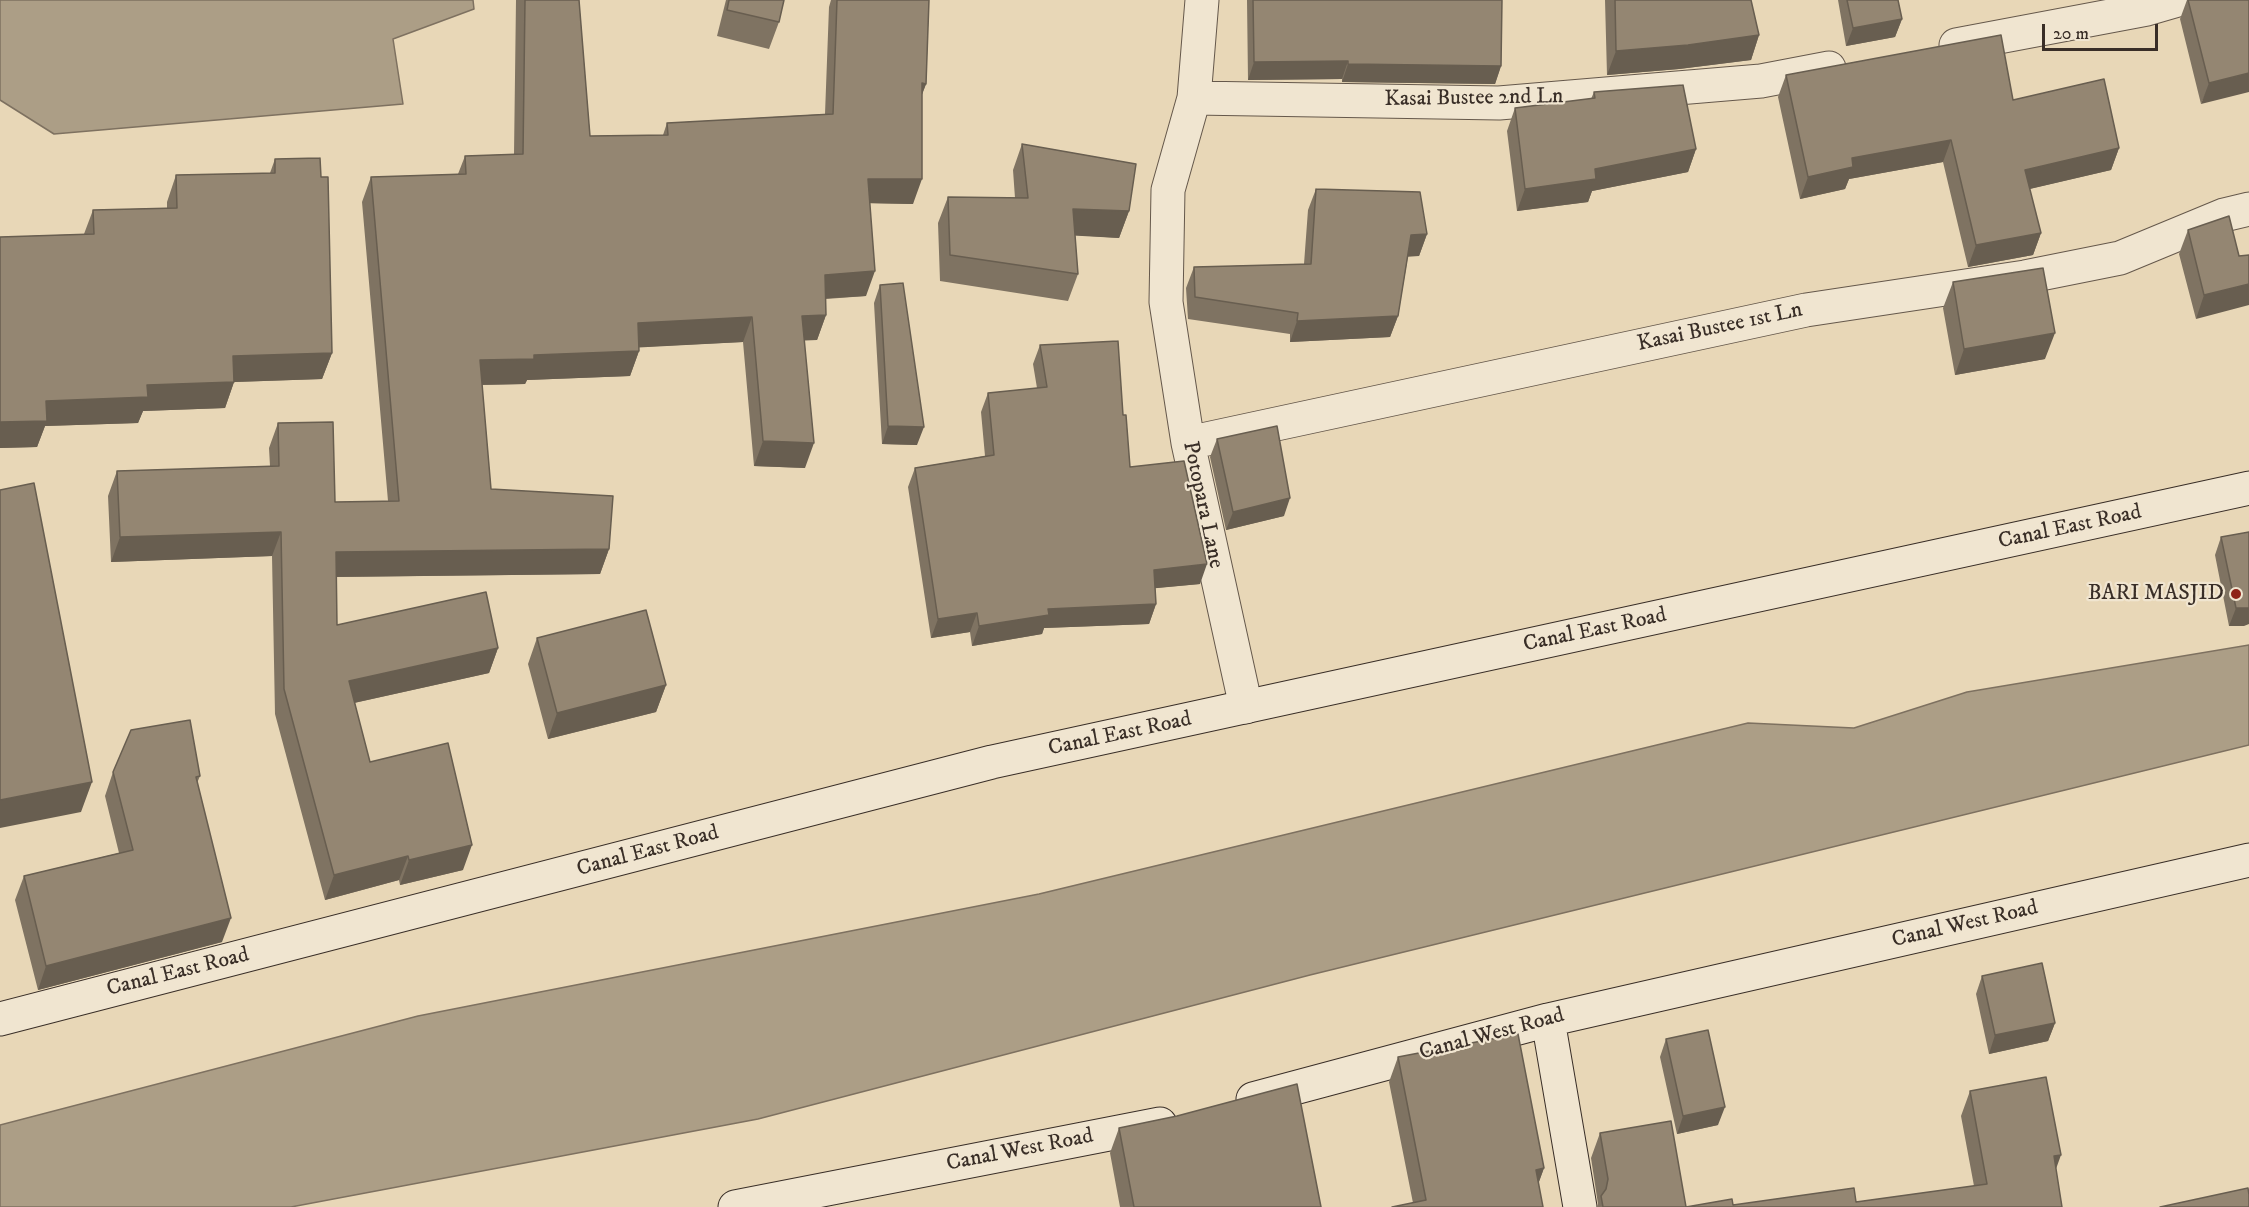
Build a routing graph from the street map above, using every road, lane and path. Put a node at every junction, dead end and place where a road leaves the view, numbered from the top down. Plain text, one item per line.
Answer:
1 (1202, 0) edge
2 (2178, 0) edge
3 (1925, 51) edge
4 (1855, 63) edge
5 (1194, 98) junction
6 (2249, 209) edge
7 (1188, 443) junction
8 (2249, 488) edge
9 (1246, 707) junction
10 (2249, 860) edge
11 (0, 1018) edge
12 (1548, 1020) junction
13 (1219, 1108) edge
14 (1185, 1117) edge
15 (735, 1207) edge
16 (1580, 1207) edge

1 - 5 main road
2 - 3 main road
4 - 5 main road, Kasai Bustee 2nd Ln
5 - 7 main road, Potopara Lane
6 - 7 main road, Kasai Bustee 1st Ln
7 - 9 main road, Potopara Lane
8 - 9 main road, Canal East Road
9 - 11 main road, Canal East Road
10 - 12 main road, Canal West Road
12 - 13 main road, Canal West Road
12 - 16 main road
14 - 15 main road, Canal West Road

